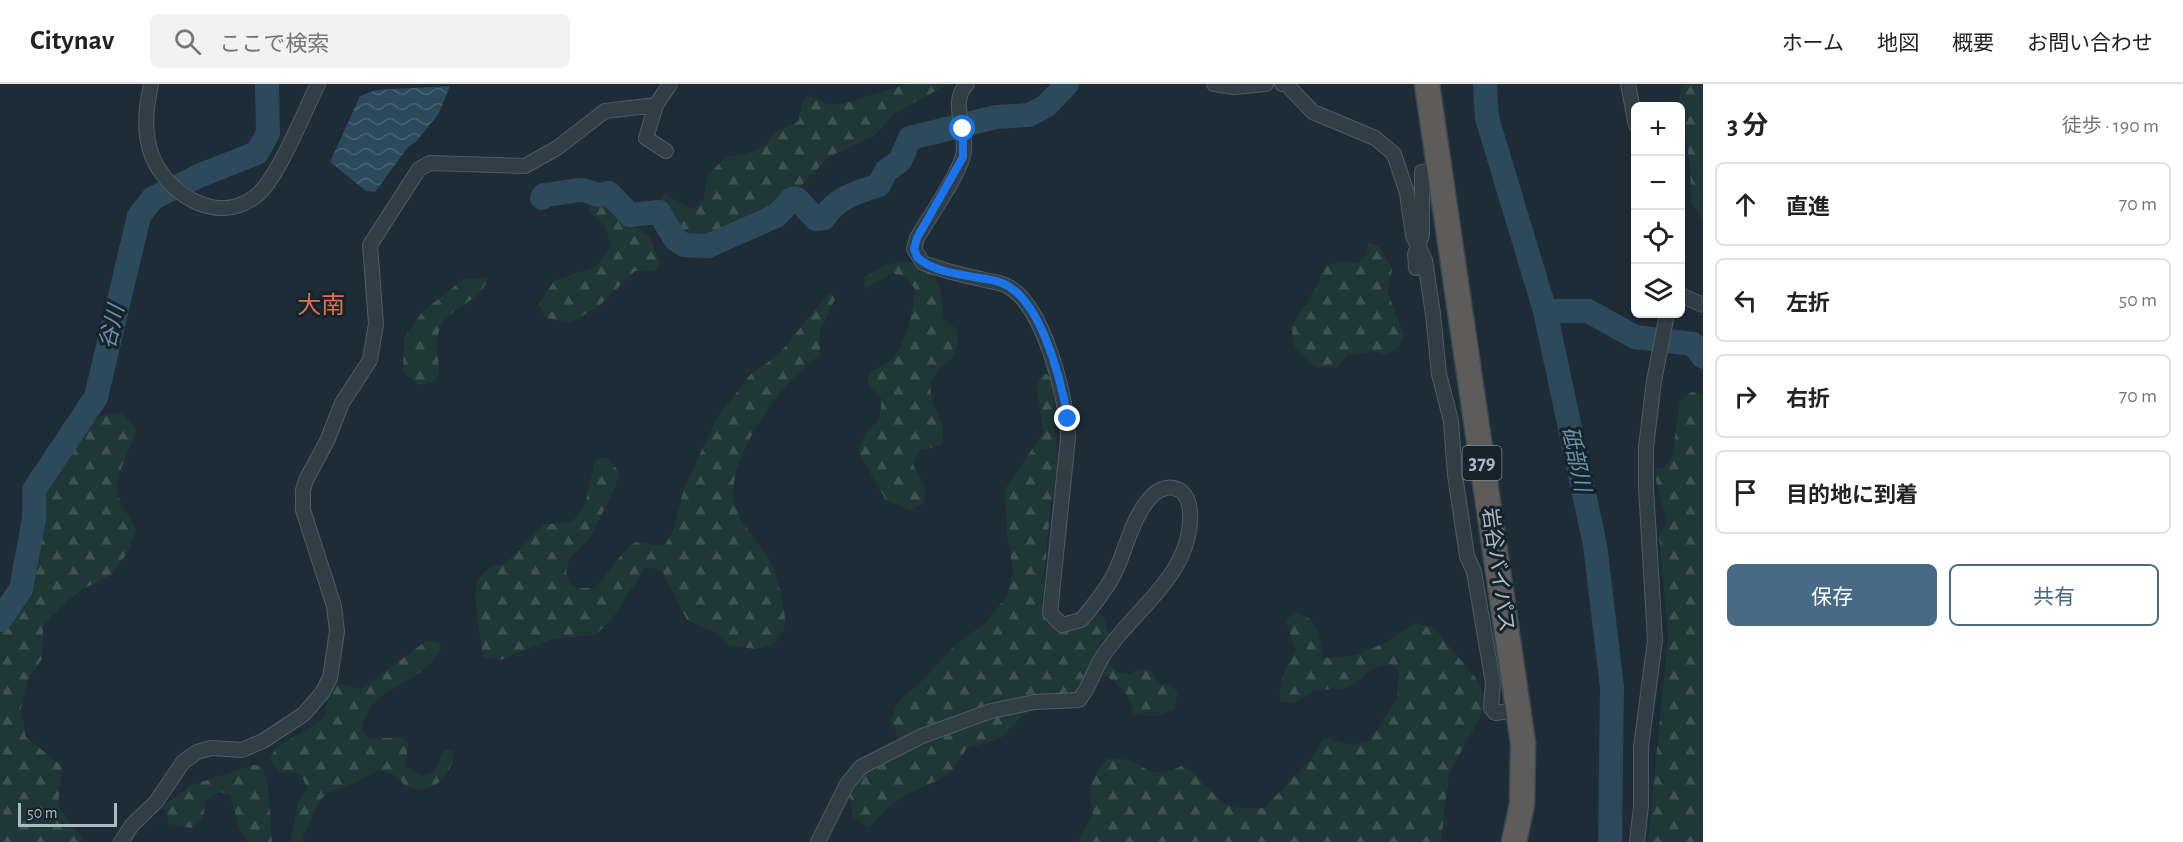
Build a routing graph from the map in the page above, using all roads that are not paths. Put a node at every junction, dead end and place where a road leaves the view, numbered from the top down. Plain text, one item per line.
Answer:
1 (151, 84) edge
2 (318, 84) edge
3 (670, 84) edge
4 (967, 84) edge
5 (1214, 84) edge
6 (1266, 84) edge
7 (1282, 84) edge
8 (1427, 84) edge
9 (1628, 84) edge
10 (1631, 102) edge
11 (656, 105) junction
12 (666, 151) dead end
13 (1438, 168) junction
14 (1418, 246) junction
15 (1416, 268) dead end
16 (1685, 298) edge
17 (1703, 305) edge
18 (1666, 318) edge
19 (1518, 710) junction
20 (121, 842) edge
21 (818, 842) edge
22 (1514, 842) edge
23 (1637, 842) edge

1 - 2 street
3 - 11 street
4 - 21 street
5 - 6 street
7 - 14 street
8 - 13 highway, 岩谷バイパス / 379
9 - 10 street
11 - 12 street
11 - 20 street
13 - 14 street
13 - 19 highway, 岩谷バイパス / 379
14 - 15 street
14 - 19 street
16 - 17 street
18 - 23 street
19 - 22 highway, 岩谷バイパス / 379

